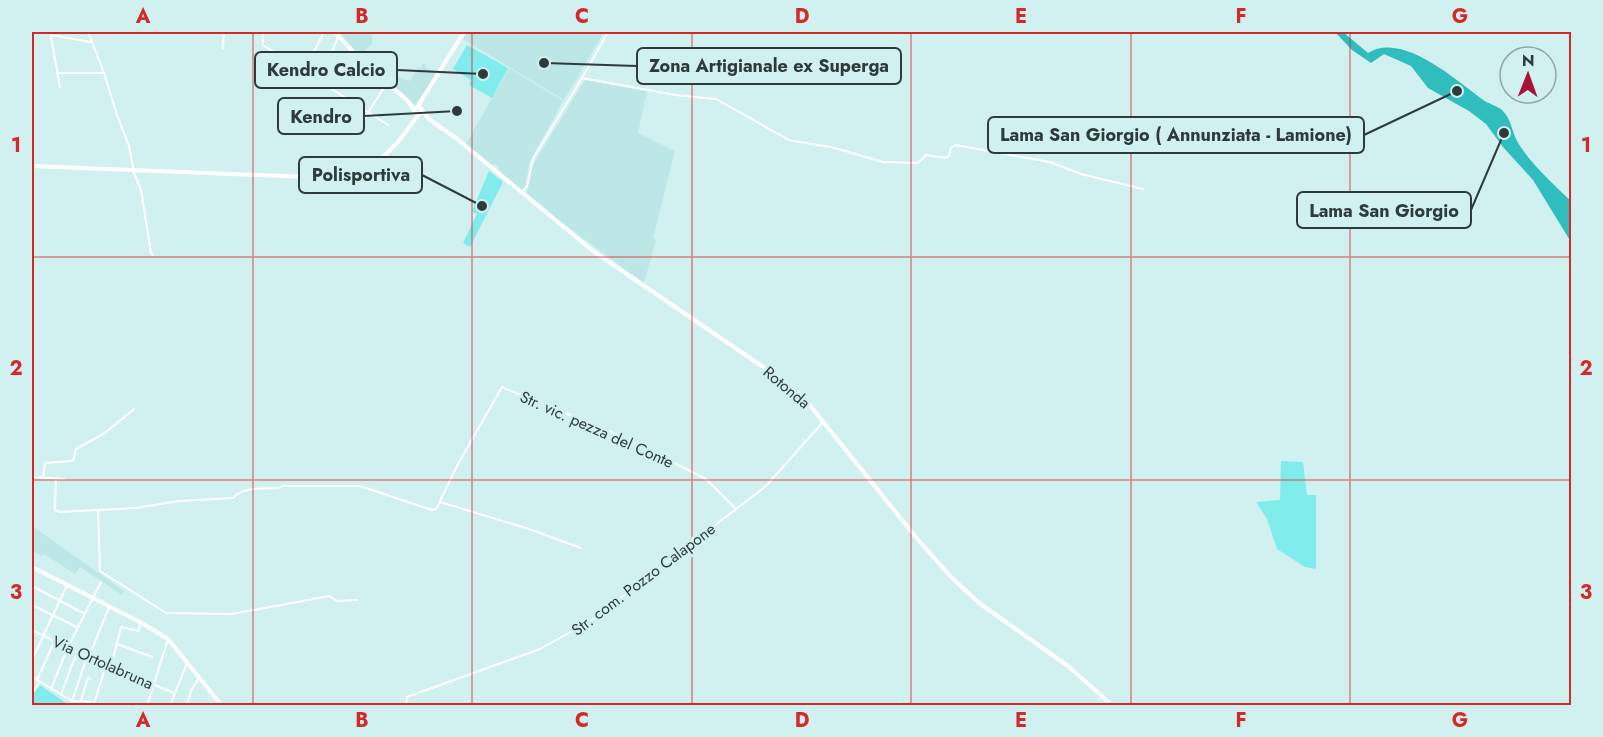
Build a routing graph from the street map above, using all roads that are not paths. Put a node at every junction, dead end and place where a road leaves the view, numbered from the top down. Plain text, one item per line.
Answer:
1 (88, 32) edge
2 (225, 32) edge
3 (263, 32) edge
4 (324, 32) edge
5 (335, 32) edge
6 (464, 32) edge
7 (608, 32) edge
8 (51, 33) edge
9 (339, 35) junction
10 (92, 42) junction
11 (223, 48) dead end
12 (304, 71) junction
13 (57, 73) junction
14 (104, 73) junction
15 (582, 78) junction
16 (320, 82) junction
17 (387, 83) junction
18 (60, 87) dead end
19 (418, 110) junction
20 (368, 111) junction
21 (360, 124) dead end
22 (388, 125) dead end
23 (32, 166) edge
24 (133, 170) junction
25 (1143, 189) dead end
26 (521, 194) junction
27 (153, 255) dead end
28 (134, 409) dead end
29 (823, 422) junction
30 (32, 477) edge
31 (43, 478) junction
32 (56, 478) junction
33 (64, 478) dead end
34 (440, 502) junction
35 (736, 509) junction
36 (98, 510) junction
37 (581, 548) dead end
38 (32, 567) edge
39 (101, 582) dead end
40 (67, 585) junction
41 (32, 586) edge
42 (93, 598) junction
43 (357, 600) dead end
44 (60, 601) junction
45 (32, 604) edge
46 (109, 607) junction
47 (85, 614) junction
48 (53, 615) junction
49 (140, 622) junction
50 (78, 628) junction
51 (33, 631) edge
52 (43, 635) junction
53 (32, 637) edge
54 (168, 639) junction
55 (55, 640) junction
56 (117, 644) junction
57 (68, 647) junction
58 (77, 652) junction
59 (88, 657) junction
60 (152, 657) dead end
61 (32, 660) edge
62 (187, 663) junction
63 (106, 665) junction
64 (111, 667) junction
65 (32, 677) edge
66 (199, 678) junction
67 (90, 679) dead end
68 (38, 681) junction
69 (154, 685) junction
70 (51, 689) junction
71 (32, 693) edge
72 (174, 693) junction
73 (61, 694) junction
74 (81, 701) junction
75 (73, 703) edge
76 (94, 704) junction
77 (219, 704) edge
78 (98, 705) edge
79 (147, 705) edge
80 (170, 705) edge
81 (186, 705) edge
82 (406, 705) edge
83 (1113, 705) edge

1 - 10 street
2 - 11 street
3 - 12 street
4 - 12 street
5 - 9 main road, Rotonda
6 - 19 main road
7 - 15 street
8 - 10 street
8 - 13 street
9 - 16 street
9 - 17 main road, Rotonda
10 - 14 street
12 - 16 street
13 - 14 street
13 - 18 street
14 - 24 street
15 - 25 street
15 - 26 street
16 - 20 street
17 - 19 main road, Rotonda
17 - 20 street
19 - 24 main road
19 - 26 main road, Rotonda
20 - 21 street
20 - 22 street
23 - 24 main road
24 - 27 street
26 - 29 main road, Rotonda
28 - 31 street
29 - 35 street, Str. com. Pozzo Calapone
29 - 83 main road, Rotonda
30 - 31 street
31 - 32 street
32 - 33 street
32 - 36 street
34 - 35 street, Str. vic. pezza del Conte
34 - 36 street
34 - 37 street
35 - 82 street, Str. com. Pozzo Calapone
36 - 43 street
38 - 40 main road
39 - 42 street
40 - 42 main road
40 - 44 street
41 - 44 street
42 - 46 main road
42 - 47 street
44 - 47 street
44 - 48 street
45 - 48 street
46 - 49 main road
46 - 59 street
47 - 50 street
48 - 50 street
48 - 52 street
49 - 54 main road
49 - 56 street
50 - 57 street
51 - 52 street, Via Ortolabruna
51 - 53 street
52 - 55 street, Via Ortolabruna
52 - 61 street
54 - 62 main road
54 - 69 street
55 - 57 street, Via Ortolabruna
55 - 68 street
56 - 60 street
56 - 64 street
57 - 58 street, Via Ortolabruna
57 - 70 street
58 - 59 street, Via Ortolabruna
58 - 73 street
59 - 63 street, Via Ortolabruna
59 - 75 street
62 - 66 main road
62 - 72 street
63 - 64 street, Via Ortolabruna
63 - 76 street
64 - 69 street, Via Ortolabruna
65 - 68 street
66 - 77 main road
66 - 81 street
67 - 74 street
68 - 70 street
68 - 71 street
69 - 72 street, Via Ortolabruna
69 - 79 street
70 - 73 street
72 - 80 street
73 - 75 street
74 - 75 street
74 - 76 street
76 - 78 street

